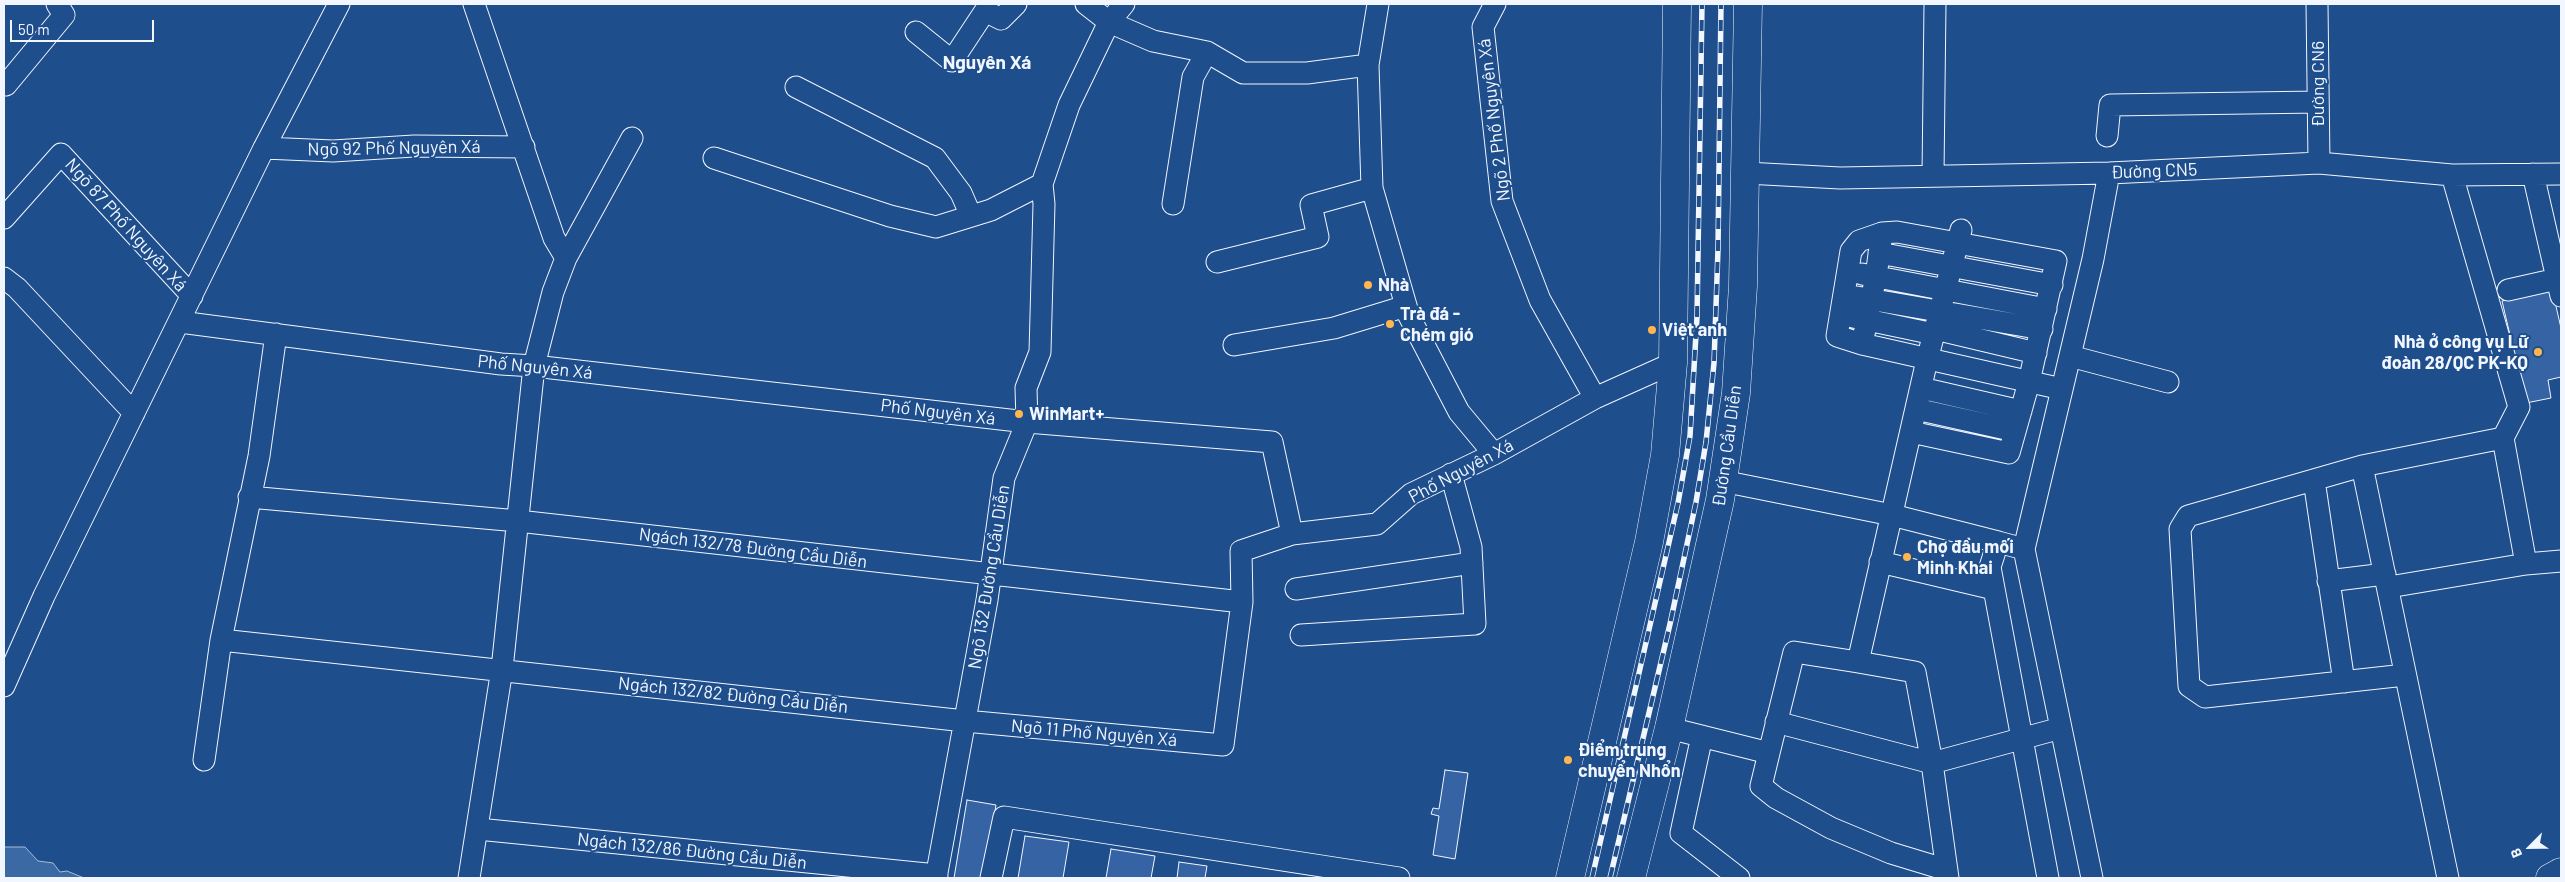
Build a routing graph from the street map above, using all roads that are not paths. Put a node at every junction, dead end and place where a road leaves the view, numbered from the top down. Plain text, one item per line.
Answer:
1 (57, 4) edge
2 (338, 4) edge
3 (474, 4) edge
4 (1016, 4) edge
5 (1086, 4) edge
6 (1124, 4) edge
7 (1378, 4) edge
8 (1495, 4) edge
9 (1677, 4) edge
10 (1748, 4) edge
11 (1935, 4) edge
12 (2318, 4) edge
13 (1109, 22) junction
14 (916, 32) dead end
15 (1207, 52) junction
16 (1368, 65) junction
17 (6, 84) dead end
18 (796, 87) dead end
19 (2318, 102) junction
20 (2107, 136) dead end
21 (632, 138) dead end
22 (524, 147) junction
23 (264, 148) junction
24 (714, 158) dead end
25 (2319, 163) junction
26 (1746, 173) junction
27 (2109, 173) junction
28 (2533, 174) junction
29 (2561, 174) edge
30 (1933, 175) junction
31 (2452, 175) junction
32 (1042, 184) junction
33 (1372, 188) junction
34 (1173, 204) dead end
35 (971, 216) junction
36 (4, 218) edge
37 (1959, 237) junction
38 (1880, 243) junction
39 (566, 258) junction
40 (1217, 262) dead end
41 (1951, 268) junction
42 (1847, 272) junction
43 (1876, 276) junction
44 (5, 280) edge
45 (2052, 284) junction
46 (2559, 287) edge
47 (1946, 290) junction
48 (2508, 290) dead end
49 (192, 296) junction
50 (1842, 305) junction
51 (1406, 306) junction
52 (1869, 310) junction
53 (2044, 319) junction
54 (180, 322) junction
55 (1936, 326) junction
56 (276, 334) junction
57 (1862, 344) junction
58 (1234, 345) dead end
59 (2036, 353) junction
60 (2070, 356) junction
61 (1927, 360) junction
62 (1673, 363) junction
63 (534, 366) junction
64 (2029, 382) junction
65 (2168, 382) dead end
66 (1921, 388) junction
67 (2062, 389) junction
68 (1595, 398) junction
69 (1916, 409) junction
70 (134, 413) junction
71 (2018, 421) junction
72 (1027, 422) junction
73 (1911, 432) junction
74 (2503, 438) junction
75 (1494, 454) junction
76 (2362, 466) junction
77 (1451, 474) junction
78 (2314, 480) junction
79 (1722, 481) junction
80 (249, 497) junction
81 (1892, 515) junction
82 (518, 521) junction
83 (1292, 534) junction
84 (1998, 542) junction
85 (2024, 549) junction
86 (2561, 561) edge
87 (1880, 562) junction
88 (1472, 563) junction
89 (2526, 564) junction
90 (989, 575) junction
91 (2387, 580) junction
92 (2328, 582) junction
93 (1296, 589) dead end
94 (1994, 589) junction
95 (1242, 602) junction
96 (1301, 636) dead end
97 (221, 640) junction
98 (1858, 662) junction
99 (502, 669) junction
100 (2405, 675) junction
101 (2344, 682) junction
102 (4, 686) edge
103 (965, 721) junction
104 (1776, 722) junction
105 (1669, 728) junction
106 (2061, 728) junction
107 (1702, 736) junction
108 (2023, 740) junction
109 (1769, 753) junction
110 (204, 760) dead end
111 (1932, 763) junction
112 (478, 829) junction
113 (2561, 872) edge
114 (1948, 874) edge
115 (936, 877) edge
116 (469, 878) edge
117 (991, 878) edge
118 (1399, 878) edge
119 (1570, 878) edge
120 (1631, 878) edge
121 (1739, 878) edge
122 (2048, 878) edge
123 (2092, 878) edge
124 (2448, 878) edge
125 (2550, 878) edge

1 - 17 street
2 - 23 street
3 - 22 street
4 - 14 street
5 - 13 street
6 - 13 street, Ngõ 132 Đường Cầu Diễn
7 - 16 street
8 - 68 street, Ngõ 2 Phố Nguyên Xá
9 - 62 main road
10 - 26 main road, Đường Cầu Diễn
11 - 30 street
12 - 19 street, Đường CN6
13 - 15 street
13 - 32 street, Ngõ 132 Đường Cầu Diễn
15 - 16 street
15 - 34 street
16 - 33 street
18 - 35 street
19 - 20 street
19 - 25 street, Đường CN6
21 - 39 street
22 - 23 street, Ngõ 92 Phố Nguyên Xá
22 - 39 street
23 - 49 street
24 - 35 street
25 - 27 street, Đường CN5
25 - 31 street, Đường CN5
26 - 30 street, Đường CN5
26 - 79 main road, Đường Cầu Diễn
27 - 30 street, Đường CN5
27 - 60 street
28 - 29 street, Đường CN5
28 - 31 street, Đường CN5
28 - 46 street
31 - 74 street
32 - 35 street
32 - 72 street, Ngõ 132 Đường Cầu Diễn
33 - 40 street
33 - 51 street
36 - 49 street, Ngõ 87 Phố Nguyên Xá
37 - 38 street
37 - 41 street
37 - 45 street
38 - 41 street
38 - 42 street
38 - 43 street
39 - 63 street
41 - 45 street
41 - 47 street
42 - 43 street
42 - 50 street
43 - 47 street
43 - 52 street
44 - 70 street
45 - 53 street
46 - 48 street
47 - 53 street
47 - 55 street
49 - 54 street
50 - 52 street
50 - 57 street
51 - 58 street
51 - 75 street
52 - 55 street
52 - 57 street
53 - 55 street
53 - 59 street
54 - 56 street, Phố Nguyên Xá
54 - 70 street
55 - 59 street
55 - 61 street
56 - 63 street, Phố Nguyên Xá
56 - 80 street
57 - 61 street
59 - 64 street
60 - 65 street
60 - 67 street
61 - 64 street
61 - 66 street
62 - 68 street, Phố Nguyên Xá
62 - 119 main road
63 - 72 street, Phố Nguyên Xá
63 - 82 street
64 - 67 street
64 - 71 street
66 - 69 street
66 - 71 street
67 - 85 street
68 - 75 street, Phố Nguyên Xá
69 - 71 street
69 - 73 street
70 - 102 street
71 - 73 street
72 - 83 street, Phố Nguyên Xá
72 - 90 street, Ngõ 132 Đường Cầu Diễn
73 - 81 street
74 - 76 street
74 - 89 street
75 - 77 street, Phố Nguyên Xá
76 - 78 street
76 - 91 street
77 - 83 street, Phố Nguyên Xá
77 - 88 street
78 - 92 street
78 - 101 street
79 - 81 street
79 - 105 main road, Đường Cầu Diễn
80 - 82 street, Ngách 132/78 Đường Cầu Diễn
80 - 97 street
81 - 84 street
81 - 87 street
82 - 90 street, Ngách 132/78 Đường Cầu Diễn
82 - 99 street
83 - 95 street
84 - 85 street
84 - 94 street
85 - 106 street
86 - 89 street
87 - 94 street
87 - 98 street
88 - 93 street
88 - 96 street
89 - 91 street
90 - 95 street, Ngách 132/78 Đường Cầu Diễn
90 - 103 street, Ngõ 132 Đường Cầu Diễn
91 - 92 street
91 - 100 street
92 - 101 street
94 - 108 street
95 - 103 street, Ngõ 11 Phố Nguyên Xá
97 - 99 street, Ngách 132/82 Đường Cầu Diễn
97 - 110 street
98 - 104 street
98 - 111 street
99 - 103 street, Ngách 132/82 Đường Cầu Diễn
99 - 112 street
100 - 101 street
100 - 124 street
103 - 115 street, Ngõ 132 Đường Cầu Diễn
104 - 109 street
104 - 111 street
105 - 107 street
105 - 120 main road, Đường Cầu Diễn
106 - 108 street
106 - 123 street
107 - 109 street
107 - 121 street
108 - 111 street
108 - 122 street
109 - 114 street
111 - 114 street
112 - 115 street, Ngách 132/86 Đường Cầu Diễn
112 - 116 street
113 - 125 main road
117 - 118 street

